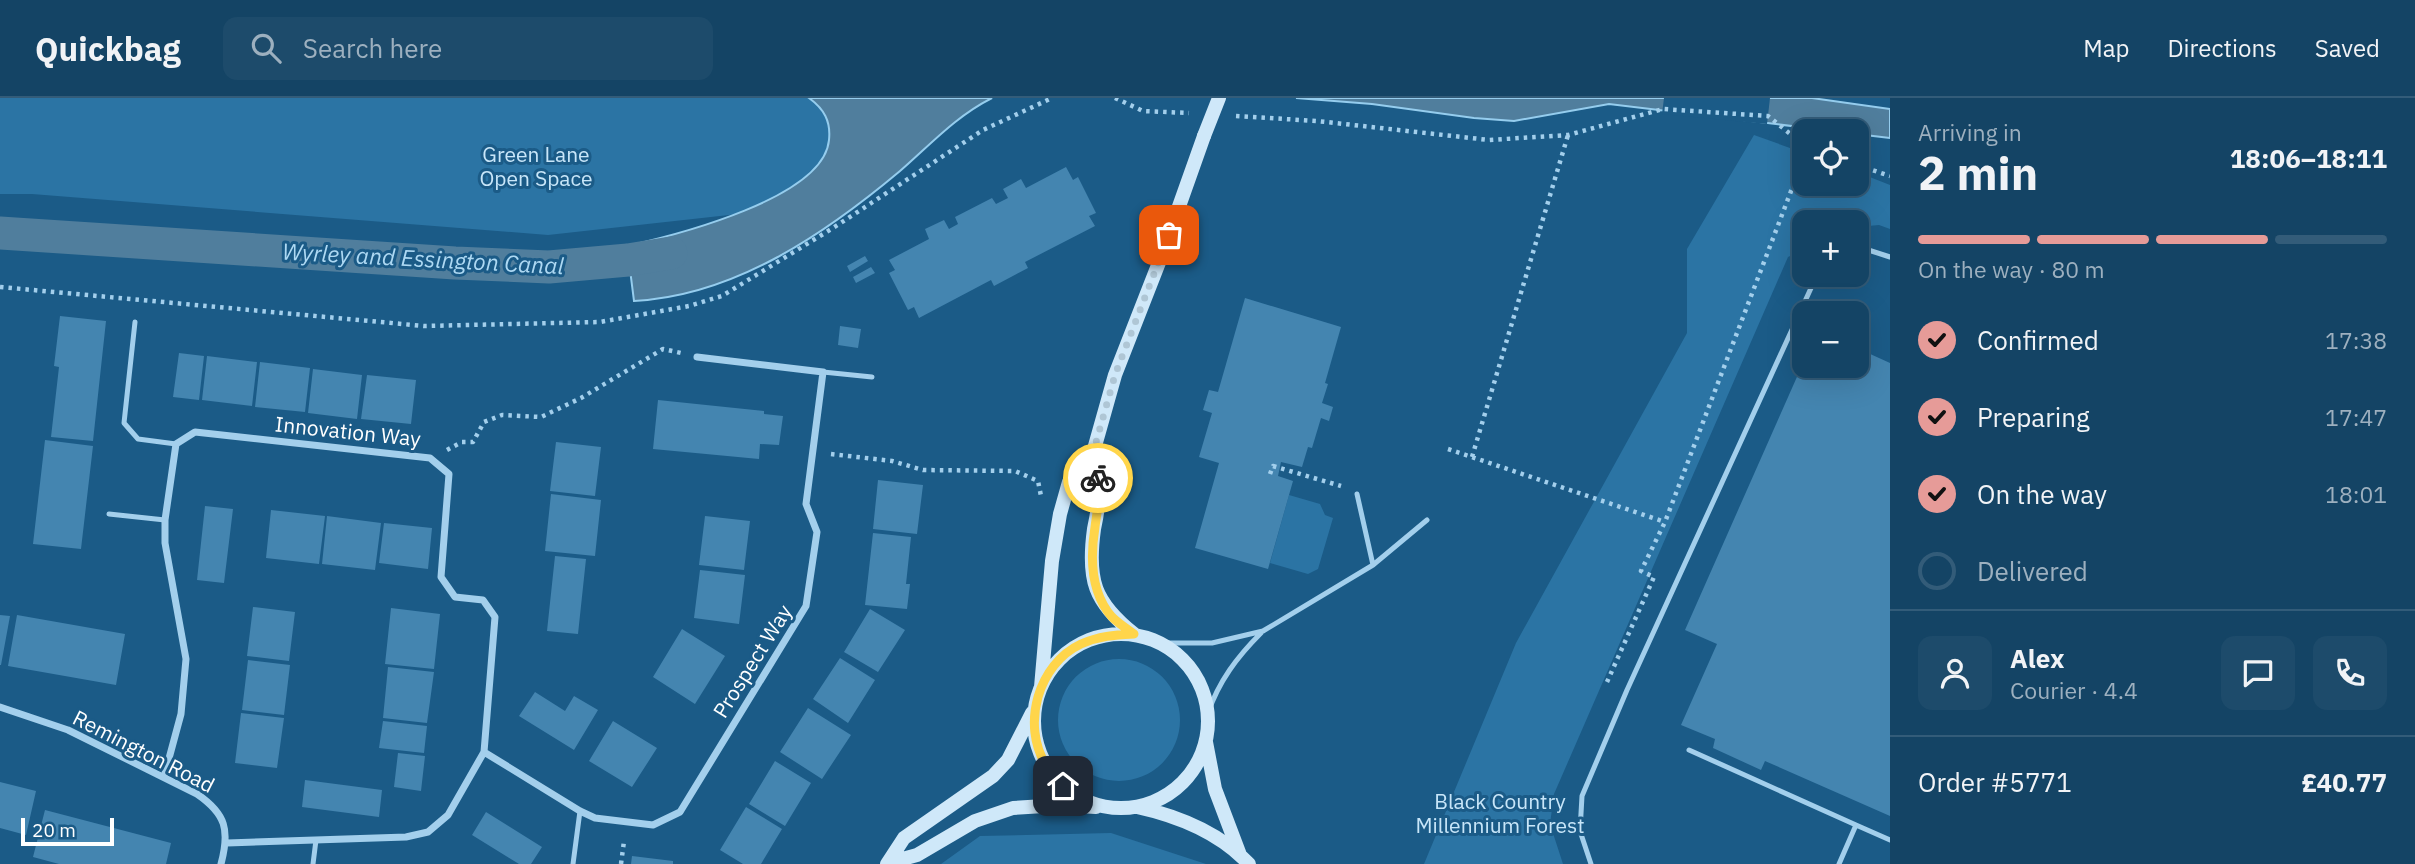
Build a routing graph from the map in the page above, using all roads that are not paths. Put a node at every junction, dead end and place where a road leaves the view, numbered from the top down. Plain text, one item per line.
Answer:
1 (1219, 98) edge
2 (1869, 250) edge
3 (1890, 257) edge
4 (1812, 287) edge
5 (135, 322) dead end
6 (697, 357) road end
7 (823, 372) junction
8 (872, 377) dead end
9 (176, 444) junction
10 (1093, 453) junction
11 (1357, 494) dead end
12 (109, 514) dead end
13 (165, 520) junction
14 (1427, 520) dead end
15 (1373, 565) junction
16 (1263, 631) junction
17 (1134, 634) junction
18 (1161, 643) junction
19 (1041, 687) junction
20 (0, 707) edge
21 (1034, 709) junction
22 (1208, 713) junction
23 (1206, 742) junction
24 (1689, 750) dead end
25 (484, 752) junction
26 (164, 777) junction
27 (1136, 807) junction
28 (1115, 808) junction
29 (580, 811) junction
30 (1856, 825) junction
31 (1890, 840) edge
32 (316, 841) junction
33 (227, 844) junction
34 (1245, 860) edge
35 (221, 864) edge
36 (313, 864) edge
37 (573, 864) edge
38 (887, 864) edge
39 (1591, 864) edge
40 (1839, 864) edge

1 - 10 street, bridge
2 - 3 lane
4 - 39 lane
5 - 9 lane
6 - 7 street
7 - 8 lane
7 - 29 street, Prospect Way
9 - 13 street
9 - 25 street, Innovation Way
10 - 17 street
10 - 19 street
11 - 15 lane
12 - 13 lane
13 - 26 street
14 - 15 lane
15 - 16 lane
16 - 18 lane
16 - 22 lane
17 - 18 street
17 - 19 street
18 - 22 street
19 - 21 street
20 - 26 street, Remington Road
21 - 28 street
21 - 38 street
22 - 23 street
23 - 27 street
23 - 34 street
24 - 30 lane
25 - 29 street, Prospect Way
25 - 32 street, Innovation Way
26 - 33 street, Remington Road
27 - 28 street
27 - 34 street
28 - 38 street
29 - 37 lane
30 - 31 lane
30 - 40 lane
32 - 33 street, Innovation Way
32 - 36 lane
33 - 35 street

